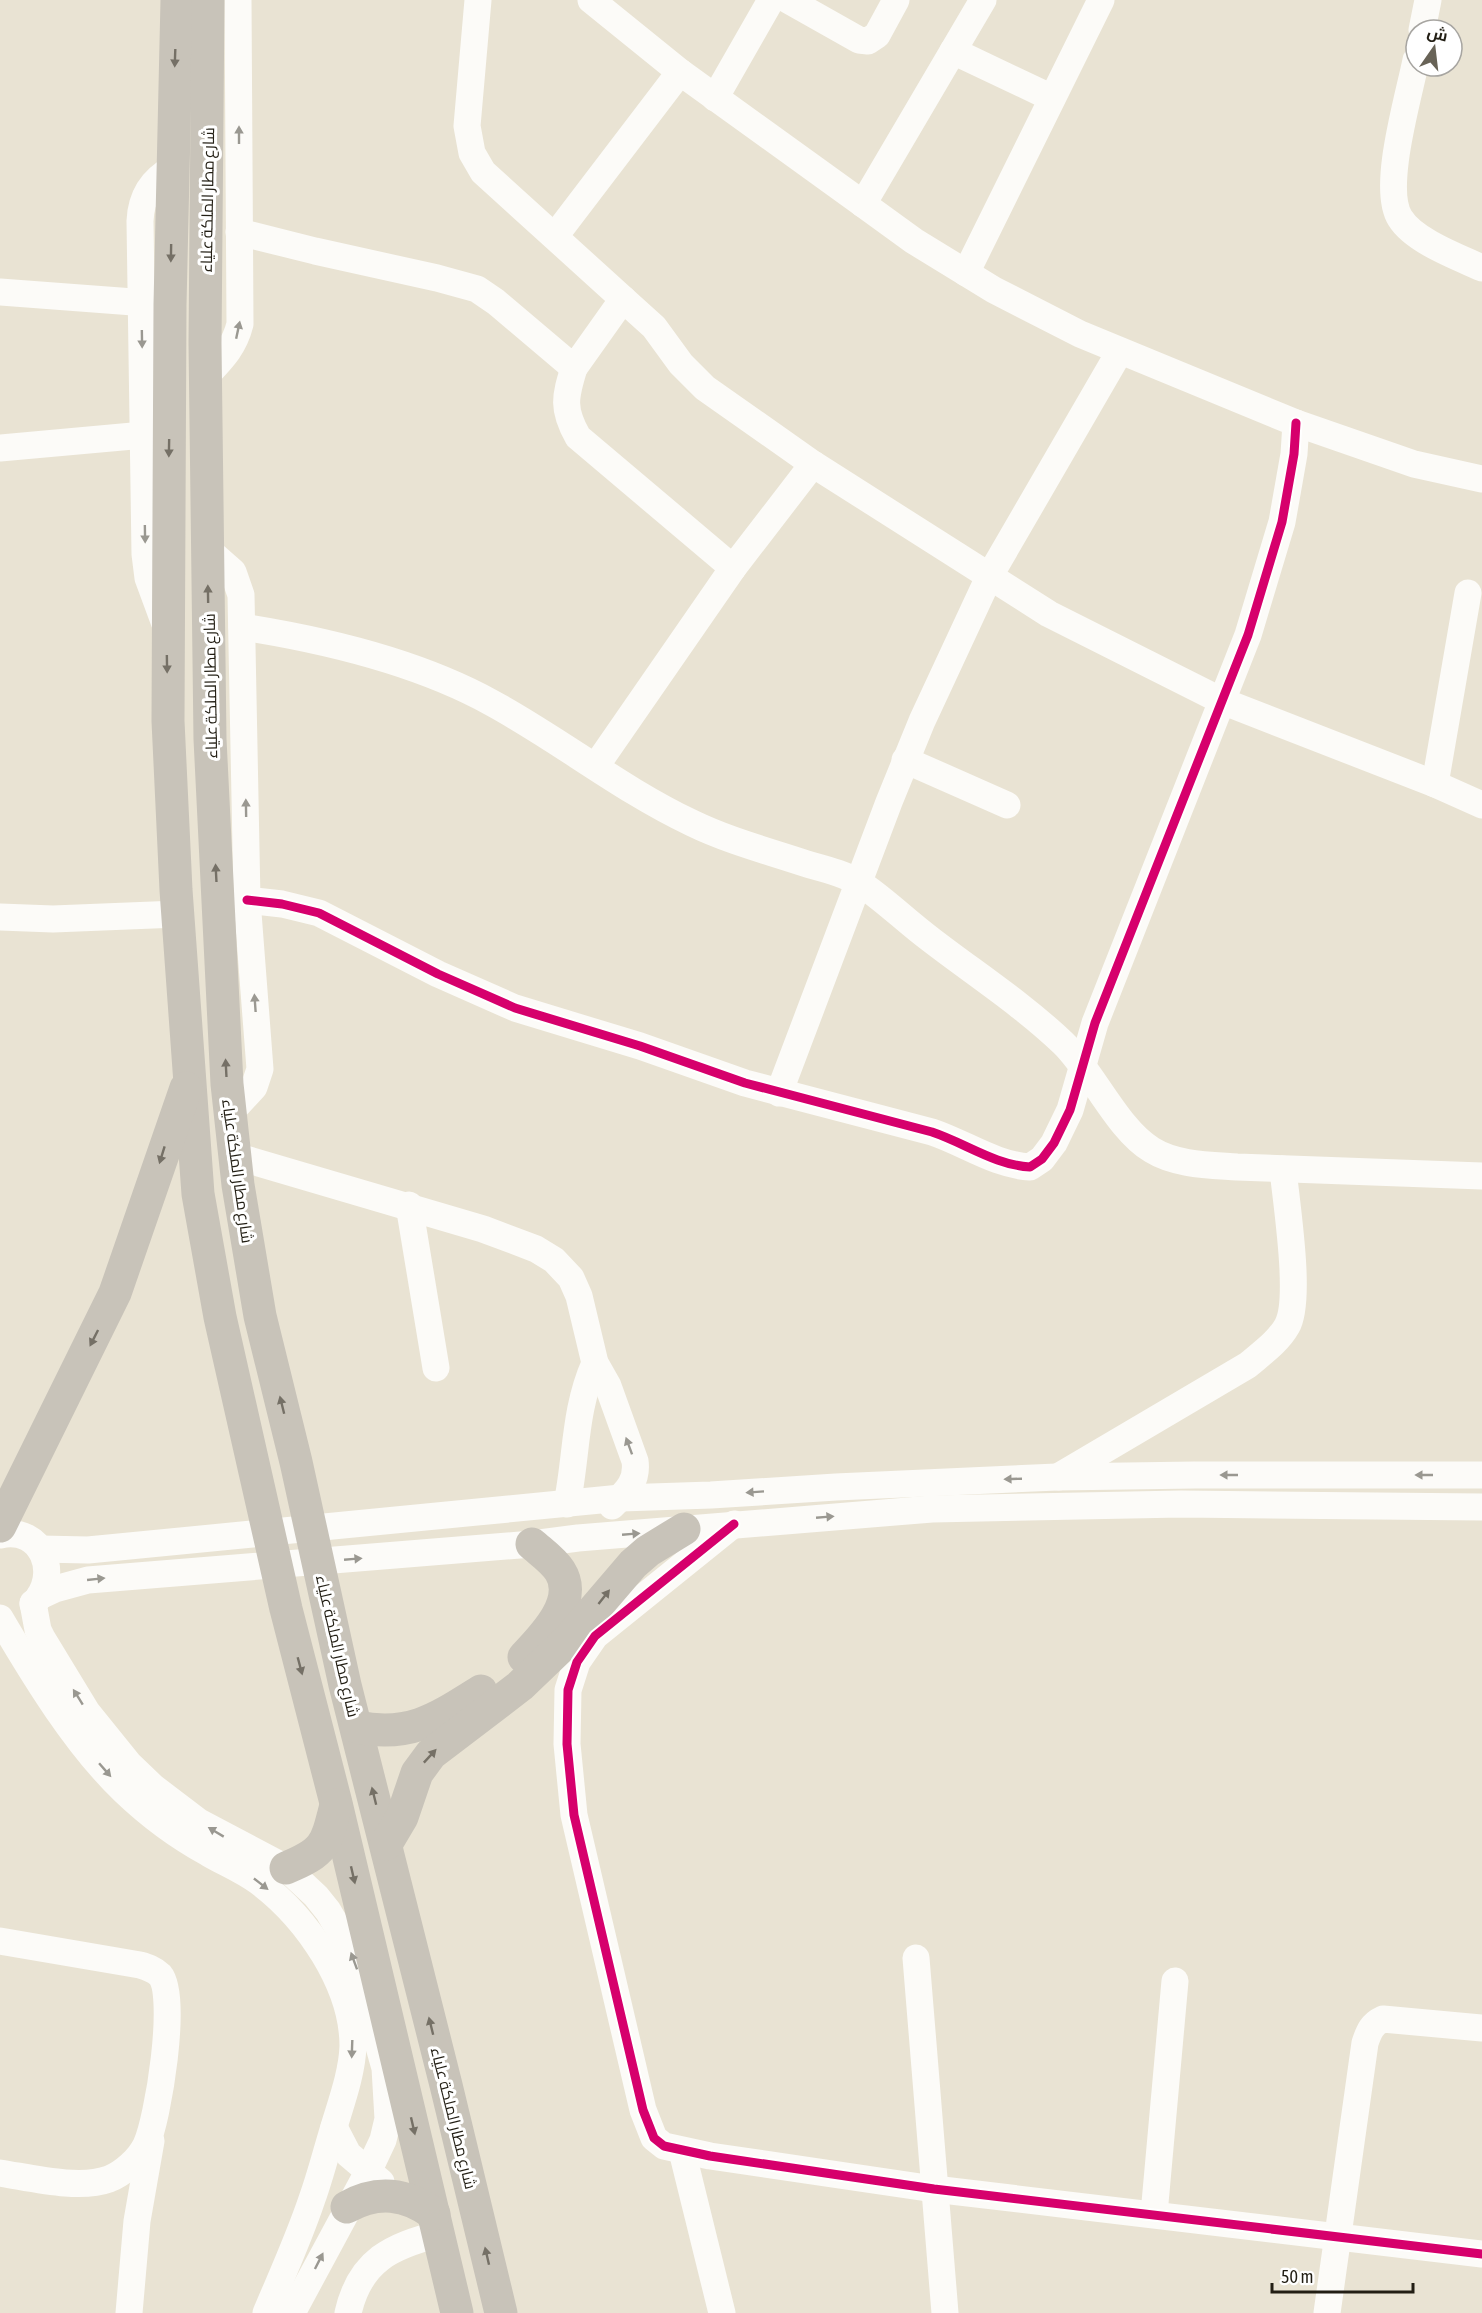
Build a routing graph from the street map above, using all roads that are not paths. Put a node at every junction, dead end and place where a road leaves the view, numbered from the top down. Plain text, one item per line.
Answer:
1 (177, 0) edge
2 (208, 0) edge
3 (238, 0) edge
4 (478, 0) edge
5 (591, 0) edge
6 (771, 0) edge
7 (788, 0) edge
8 (896, 0) edge
9 (983, 0) edge
10 (1101, 0) edge
11 (1428, 0) edge
12 (1424, 18) edge
13 (953, 51) junction
14 (680, 72) junction
15 (1412, 78) edge
16 (715, 98) junction
17 (1052, 98) junction
18 (863, 204) junction
19 (239, 232) junction
20 (555, 236) junction
21 (1482, 268) edge
22 (966, 273) junction
23 (0, 292) edge
24 (623, 299) junction
25 (156, 304) junction
26 (1120, 351) junction
27 (574, 368) junction
28 (205, 377) junction
29 (1296, 423) junction
30 (144, 435) junction
31 (0, 448) edge
32 (813, 464) junction
33 (1482, 479) edge
34 (208, 550) junction
35 (733, 568) junction
36 (989, 577) junction
37 (1468, 593) dead end
38 (242, 627) junction
39 (167, 629) junction
40 (1222, 701) junction
41 (905, 760) junction
42 (596, 766) junction
43 (1435, 784) junction
44 (1007, 805) dead end
45 (1482, 805) edge
46 (860, 883) junction
47 (247, 900) junction
48 (178, 914) junction
49 (0, 917) edge
50 (1083, 1066) junction
51 (189, 1081) junction
52 (779, 1093) junction
53 (230, 1113) junction
54 (235, 1156) junction
55 (1283, 1169) junction
56 (1482, 1176) edge
57 (409, 1205) junction
58 (595, 1363) junction
59 (436, 1368) dead end
60 (1482, 1475) edge
61 (1057, 1477) junction
62 (621, 1498) junction
63 (567, 1504) junction
64 (1482, 1507) edge
65 (734, 1524) junction
66 (0, 1526) edge
67 (684, 1529) junction
68 (0, 1535) edge
69 (578, 1538) junction
70 (532, 1544) junction
71 (40, 1549) junction
72 (36, 1600) junction
73 (0, 1610) edge
74 (0, 1618) edge
75 (357, 1727) junction
76 (336, 1803) junction
77 (386, 1844) junction
78 (286, 1868) junction
79 (0, 1941) edge
80 (916, 1958) dead end
81 (1175, 1981) dead end
82 (1482, 2028) edge
83 (337, 2117) junction
84 (388, 2119) junction
85 (152, 2131) junction
86 (682, 2151) junction
87 (368, 2172) junction
88 (0, 2174) edge
89 (934, 2189) junction
90 (398, 2196) junction
91 (347, 2207) junction
92 (1154, 2214) junction
93 (436, 2224) junction
94 (1339, 2235) junction
95 (1482, 2254) edge
96 (129, 2313) edge
97 (266, 2313) edge
98 (292, 2313) edge
99 (348, 2313) edge
100 (457, 2313) edge
101 (501, 2313) edge
102 (722, 2313) edge
103 (945, 2313) edge
104 (1328, 2313) edge

1 -> 25 highway
2 - 28 highway, شارع مطار الملكة علياء
19 -> 3 street
4 - 20 street
5 - 14 street
6 - 16 street
7 - 8 street
9 - 13 street
10 - 17 street
11 - 12 street
13 - 17 street
13 - 18 street
14 - 16 street
14 - 20 street
15 - 21 street
16 - 18 street
17 - 22 street
18 - 22 street
19 - 27 street
28 -> 19 street
20 - 24 street
22 - 26 street
23 - 25 street
24 - 27 street
24 - 32 street
25 -> 30 street
25 -> 39 highway
26 - 29 street
26 - 36 street
27 - 35 street
28 - 34 highway, شارع مطار الملكة علياء
29 - 33 street
29 - 40 street
30 - 31 street
30 -> 39 street
32 - 35 street
32 - 36 street
34 - 38 street
53 -> 34 highway, شارع مطار الملكة علياء
35 - 42 street
36 - 40 street
36 - 41 street
37 - 43 street
38 - 42 street
47 -> 38 street
39 -> 48 highway
40 - 43 street
40 - 50 street
41 - 44 street
41 - 46 street
42 - 46 street
43 - 45 street
46 - 50 street
46 - 52 street
47 - 52 street
53 -> 47 street
48 - 49 street
48 - 51 highway
50 - 52 street
50 - 55 street
51 -> 66 highway
51 -> 76 highway
53 - 54 highway, شارع مطار الملكة علياء
54 - 57 street
75 -> 54 highway, شارع مطار الملكة علياء
55 - 56 street
55 - 61 street
57 - 58 street
57 - 59 street
62 -> 58 street
58 - 63 street
60 -> 61 street
61 -> 62 street
62 - 63 street
62 - 69 street
63 - 71 street
65 -> 64 street
65 - 67 street
65 - 86 street
69 -> 67 street
77 -> 67 highway
68 - 71 street
69 - 70 street
72 -> 70 street
70 - 75 highway
71 - 72 street
72 - 73 street
78 -> 72 street
74 -> 83 street
77 -> 75 highway, شارع مطار الملكة علياء
76 - 78 highway
76 -> 93 highway
101 -> 77 highway, شارع مطار الملكة علياء
84 -> 78 street
79 - 85 street
80 - 89 street
81 - 92 street
82 - 94 street
83 - 84 street
83 - 87 street
83 - 97 street
84 - 87 street
85 - 88 street
85 - 96 street
86 - 89 street
86 - 102 street
87 - 90 street
87 - 91 street
89 - 92 street
89 - 103 street
90 - 91 highway
90 - 93 highway
98 -> 91 street
92 - 94 street
93 - 99 street
93 - 100 highway
94 - 95 street
94 - 104 street

